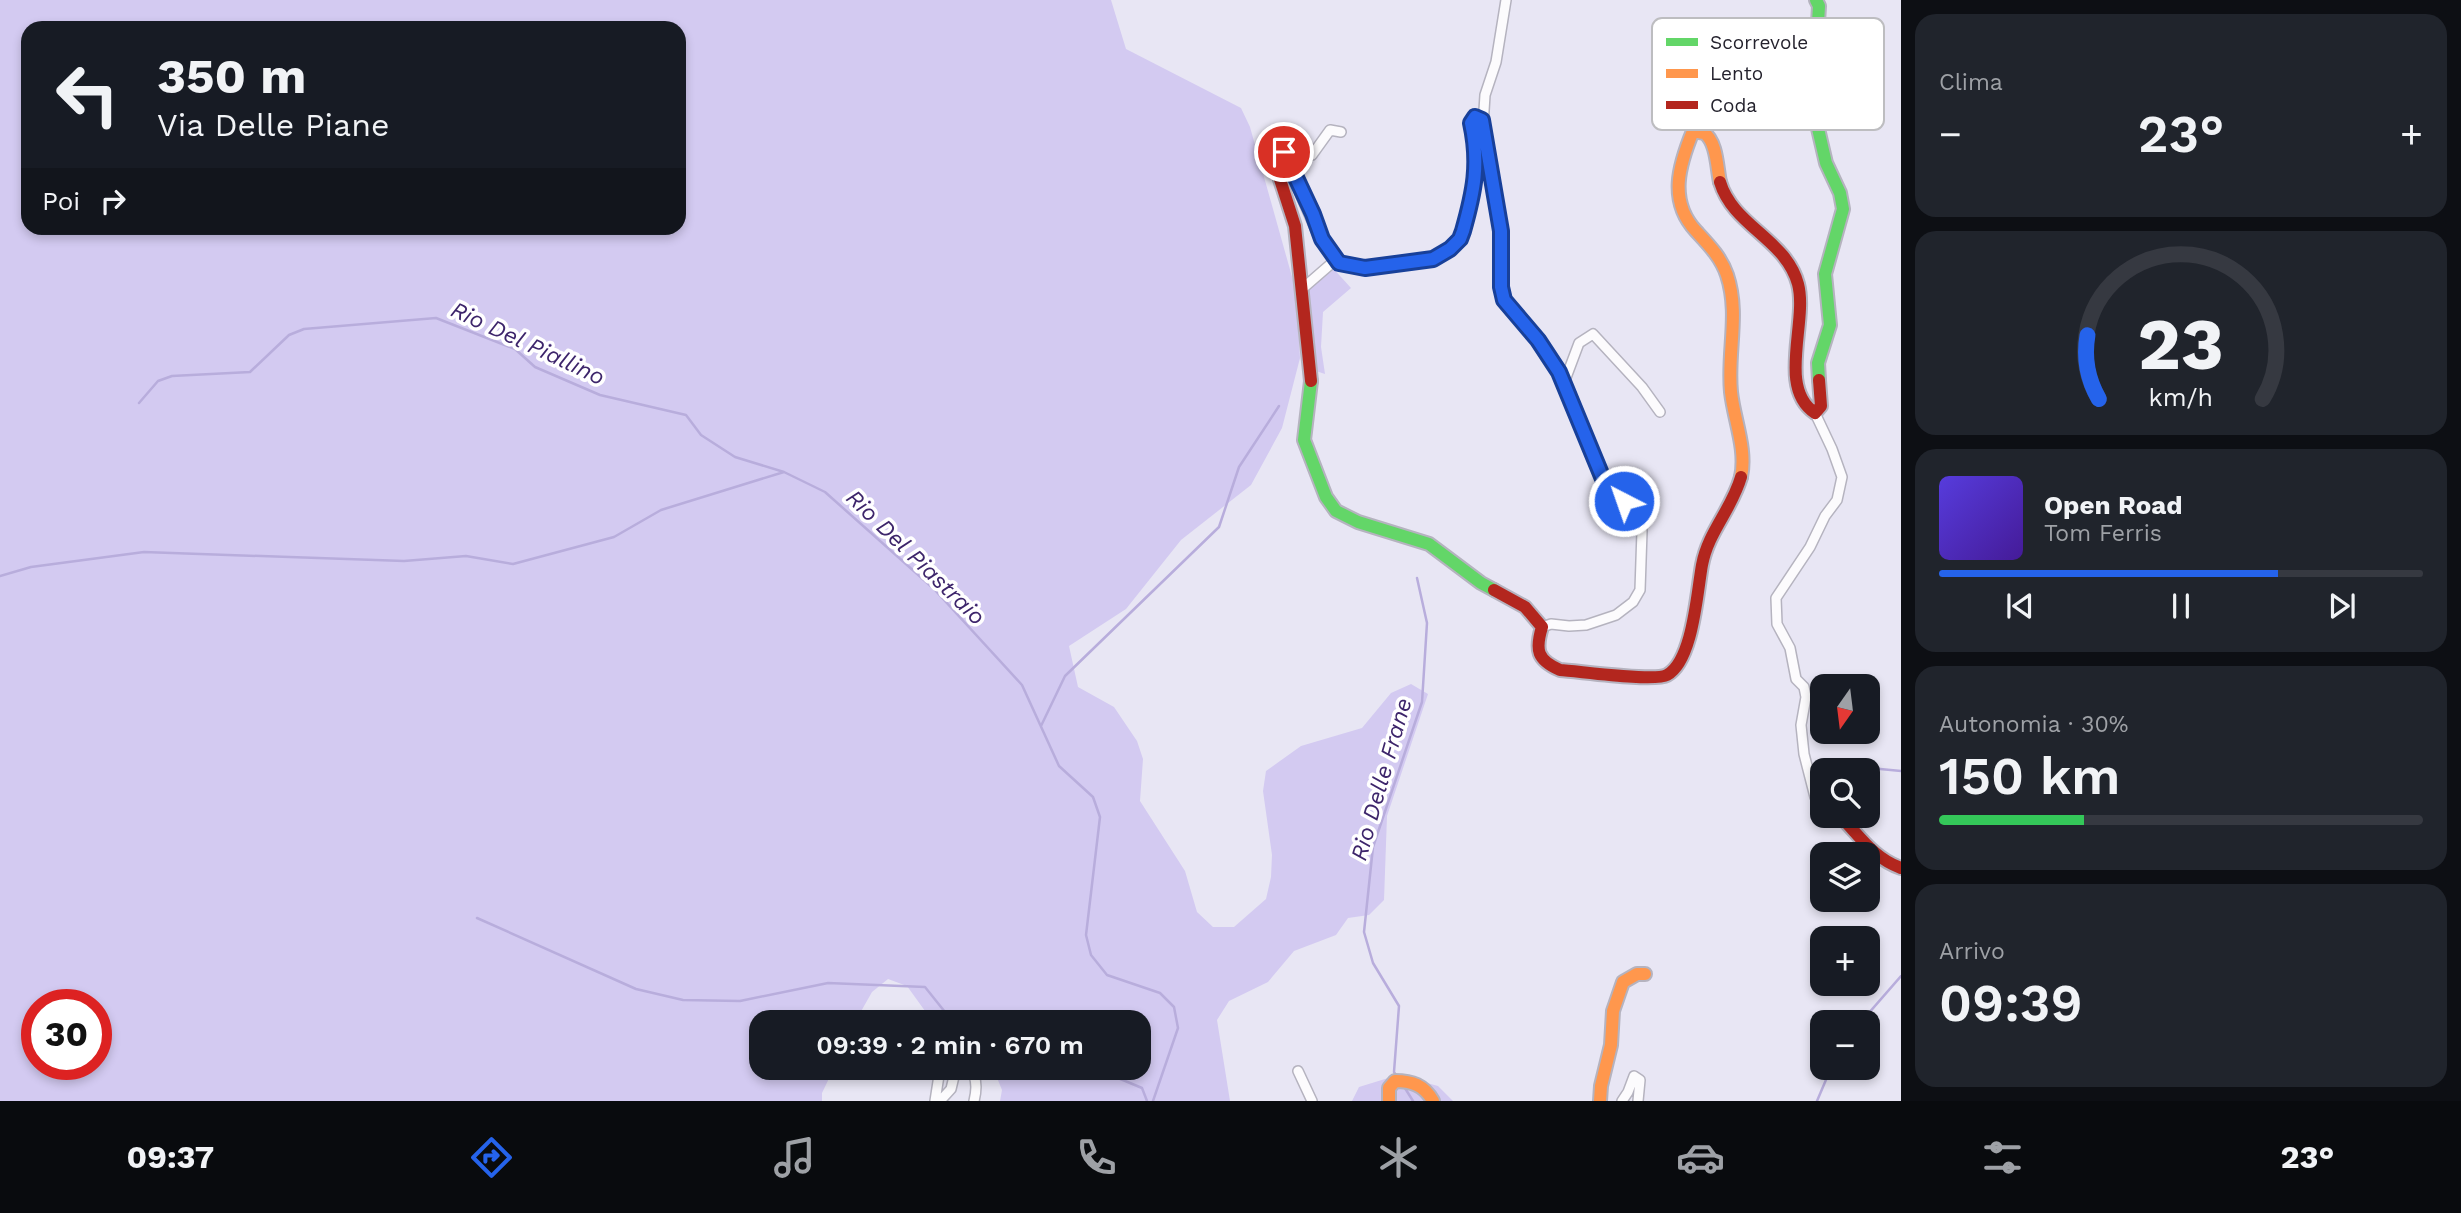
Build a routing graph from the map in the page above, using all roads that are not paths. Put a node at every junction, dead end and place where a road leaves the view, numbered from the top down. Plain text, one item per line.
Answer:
1 (1506, 0) edge
2 (1816, 0) edge
3 (1818, 18) edge
4 (1483, 126) junction
5 (1818, 130) edge
6 (1341, 132) dead end
7 (1284, 152) junction
8 (1339, 263) junction
9 (1302, 289) junction
10 (1564, 383) junction
11 (1660, 412) dead end
12 (1815, 413) junction
13 (1542, 626) junction
14 (1810, 777) edge
15 (1854, 828) edge
16 (1901, 867) edge
17 (1644, 974) dead end
18 (1298, 1071) dead end
19 (939, 1080) edge
20 (953, 1080) edge
21 (976, 1080) edge
22 (937, 1101) edge
23 (974, 1101) edge
24 (1312, 1101) edge
25 (1390, 1101) edge
26 (1433, 1101) edge
27 (1600, 1101) edge
28 (1622, 1101) edge
29 (1638, 1101) edge

1 - 4 street
2 - 3 street
4 - 8 street
4 - 10 street
5 - 12 street
6 - 7 street
7 - 8 street
7 - 9 street
8 - 9 street
9 - 13 street
10 - 11 street
10 - 13 street
12 - 13 street
12 - 14 street
15 - 16 street
17 - 27 street
18 - 24 street
19 - 22 street
20 - 22 street
21 - 23 street
25 - 26 street
28 - 29 street

